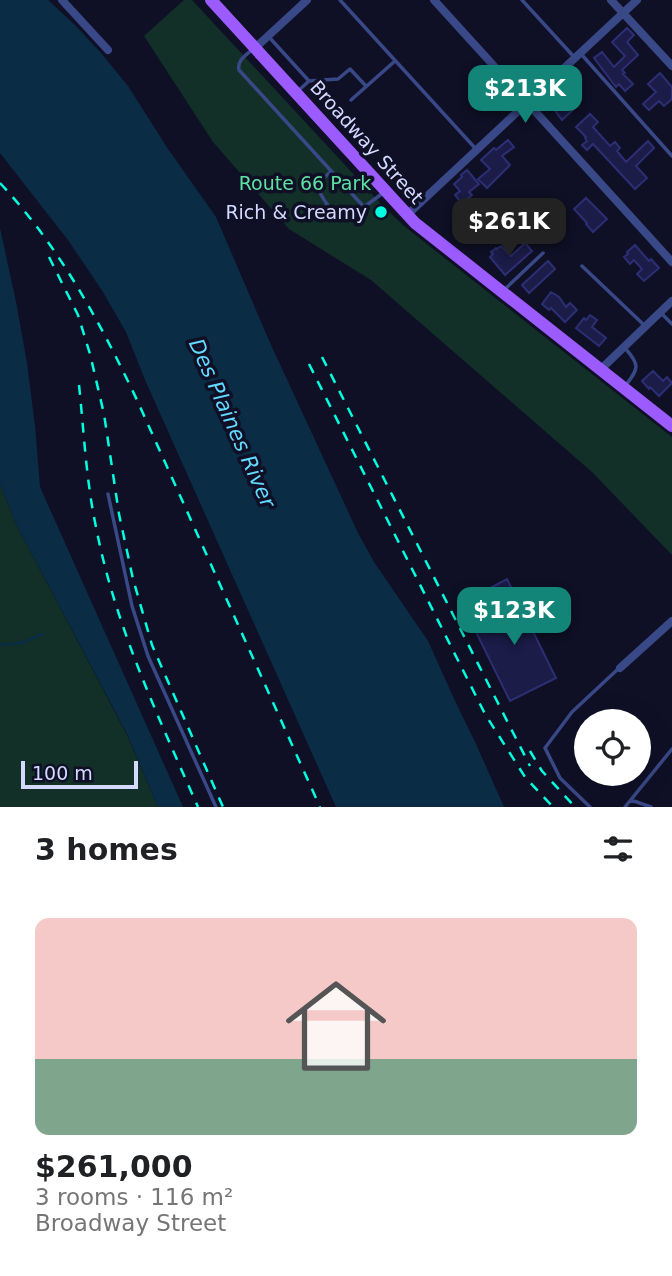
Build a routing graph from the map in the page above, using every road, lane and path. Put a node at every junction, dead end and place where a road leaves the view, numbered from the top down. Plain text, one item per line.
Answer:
1 (62, 0) edge
2 (211, 0) edge
3 (340, 0) edge
4 (433, 0) edge
5 (522, 0) edge
6 (611, 0) edge
7 (637, 0) edge
8 (301, 2) edge
9 (623, 13) junction
10 (268, 36) junction
11 (255, 48) junction
12 (108, 50) dead end
13 (578, 55) junction
14 (395, 61) junction
15 (672, 66) edge
16 (309, 81) junction
17 (366, 86) junction
18 (296, 93) junction
19 (351, 100) dead end
20 (527, 103) junction
21 (477, 150) junction
22 (672, 156) edge
23 (331, 172) junction
24 (385, 191) junction
25 (364, 207) junction
26 (407, 215) junction
27 (543, 253) dead end
28 (672, 262) edge
29 (582, 266) dead end
30 (502, 293) junction
31 (672, 301) edge
32 (660, 313) junction
33 (672, 324) edge
34 (645, 326) junction
35 (624, 347) junction
36 (600, 370) junction
37 (623, 388) junction
38 (672, 426) edge
39 (108, 494) dead end
40 (672, 621) edge
41 (620, 668) joint
42 (672, 749) edge
43 (668, 753) junction
44 (672, 758) edge
45 (631, 800) junction
46 (216, 807) edge
47 (590, 807) edge
48 (625, 807) edge
49 (651, 807) edge

1 - 12 street
2 - 11 main road, Broadway Street
3 - 14 lane
4 - 20 street
5 - 13 lane
6 - 9 street
7 - 9 street
8 - 10 street
9 - 13 street
9 - 15 street
10 - 11 street
10 - 16 lane
11 - 18 main road, Broadway Street
11 - 23 lane
13 - 20 street
13 - 22 lane
14 - 17 lane
14 - 21 lane
16 - 17 lane
16 - 18 lane
17 - 19 lane
18 - 24 main road, Broadway Street
20 - 21 street
20 - 28 street
21 - 26 street
23 - 25 lane
23 - 25 lane
24 - 25 lane
24 - 26 main road, Broadway Street
26 - 30 main road, Broadway Street
27 - 30 lane
29 - 34 lane
30 - 36 main road, Broadway Street
31 - 32 street
32 - 33 lane
32 - 34 street
34 - 35 street
35 - 36 street
35 - 37 lane
36 - 37 main road, Broadway Street
37 - 38 main road, Broadway Street
39 - 46 lane
40 - 41 street
41 - 47 lane
42 - 43 lane
43 - 44 lane
43 - 45 lane
45 - 48 lane
45 - 49 lane

